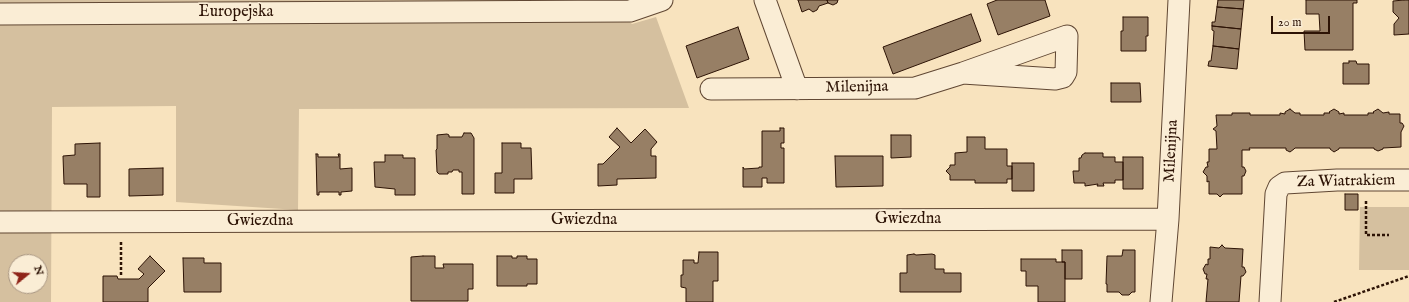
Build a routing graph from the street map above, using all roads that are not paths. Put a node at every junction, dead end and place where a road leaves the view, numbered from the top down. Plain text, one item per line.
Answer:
1 (662, 0) edge
2 (766, 0) edge
3 (1180, 0) edge
4 (0, 14) edge
5 (963, 73) dead end
6 (711, 89) dead end
7 (797, 89) junction
8 (1409, 180) edge
9 (1168, 220) junction
10 (0, 222) edge
11 (1161, 302) edge
12 (1270, 302) edge

1 - 4 street, Europejska
2 - 7 street
3 - 9 street, Milenijna
5 - 7 street, Milenijna
6 - 7 street, Milenijna
8 - 12 street, Za Wiatrakiem
9 - 10 street, Gwiezdna
9 - 11 street, Milenijna

